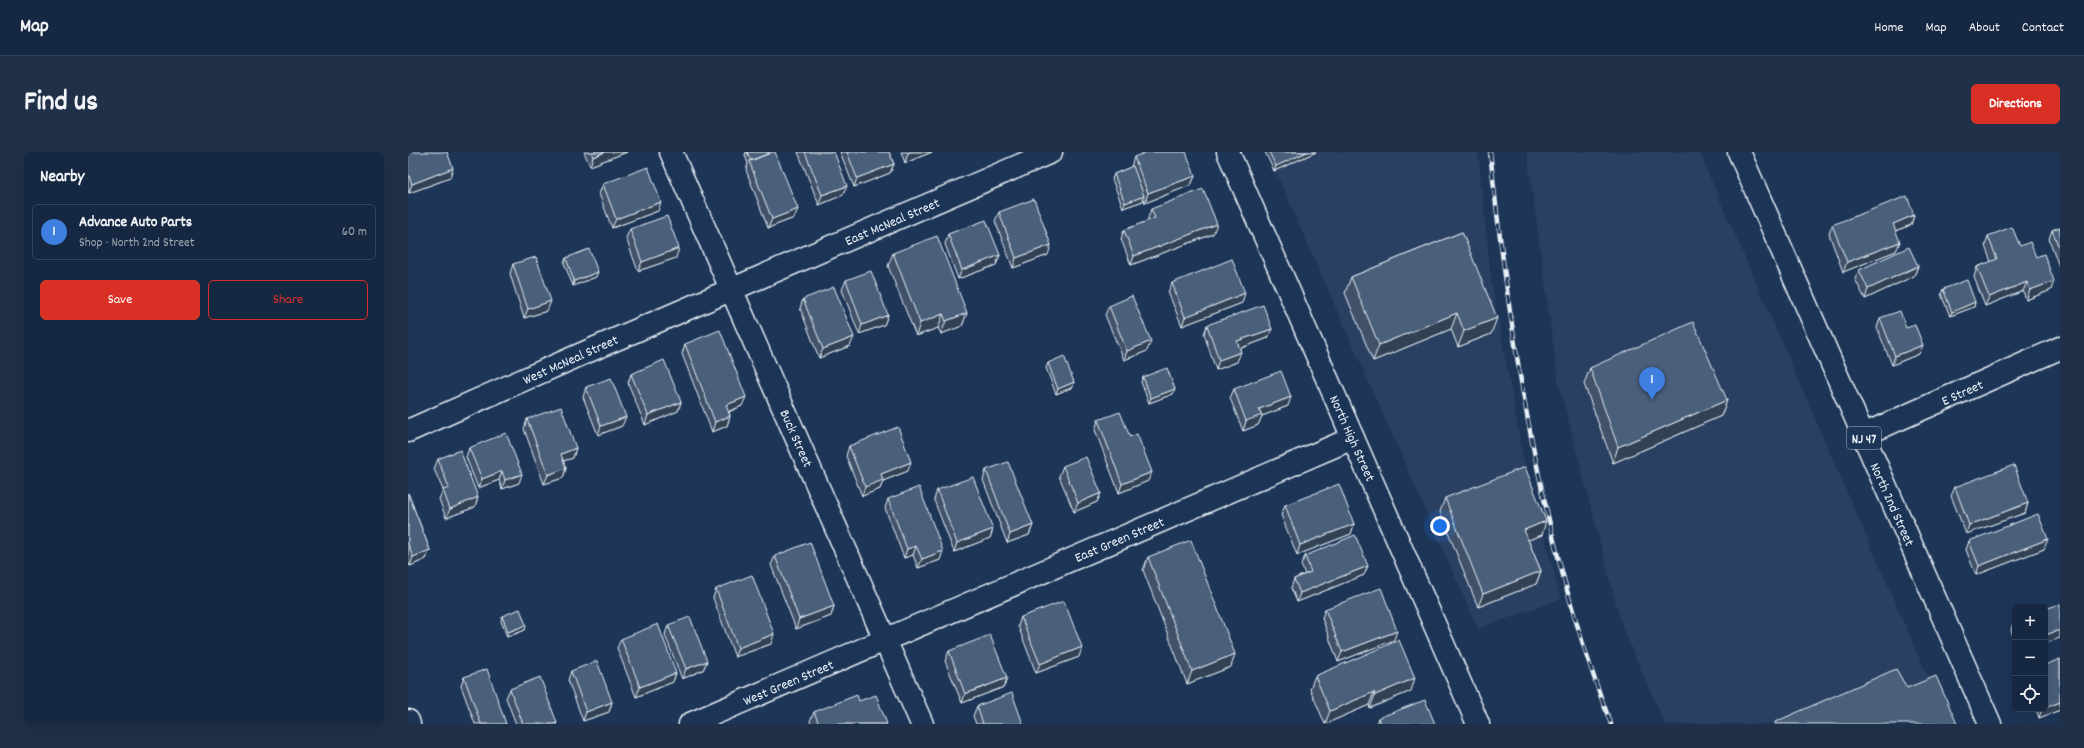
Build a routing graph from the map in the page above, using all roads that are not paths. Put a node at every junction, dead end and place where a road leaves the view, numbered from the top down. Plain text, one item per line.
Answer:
1 (672, 152) edge
2 (1051, 152) edge
3 (1228, 152) edge
4 (1739, 152) edge
5 (732, 289) junction
6 (2060, 348) edge
7 (408, 431) edge
8 (1863, 435) junction
9 (1353, 438) junction
10 (885, 640) junction
11 (408, 721) edge
12 (409, 724) edge
13 (690, 724) edge
14 (922, 724) edge
15 (1478, 724) edge
16 (1990, 724) edge

1 - 5 street, Buck Street
2 - 5 street, East McNeal Street
3 - 9 street, North High Street
4 - 8 street, North 2nd Street / NJ 47
5 - 7 street, West McNeal Street
5 - 10 street, Buck Street
6 - 8 street, E Street
8 - 16 street, North 2nd Street / NJ 47
9 - 10 street, East Green Street
9 - 15 street, North High Street
10 - 13 street, West Green Street
10 - 14 street, Buck Street
11 - 12 street

